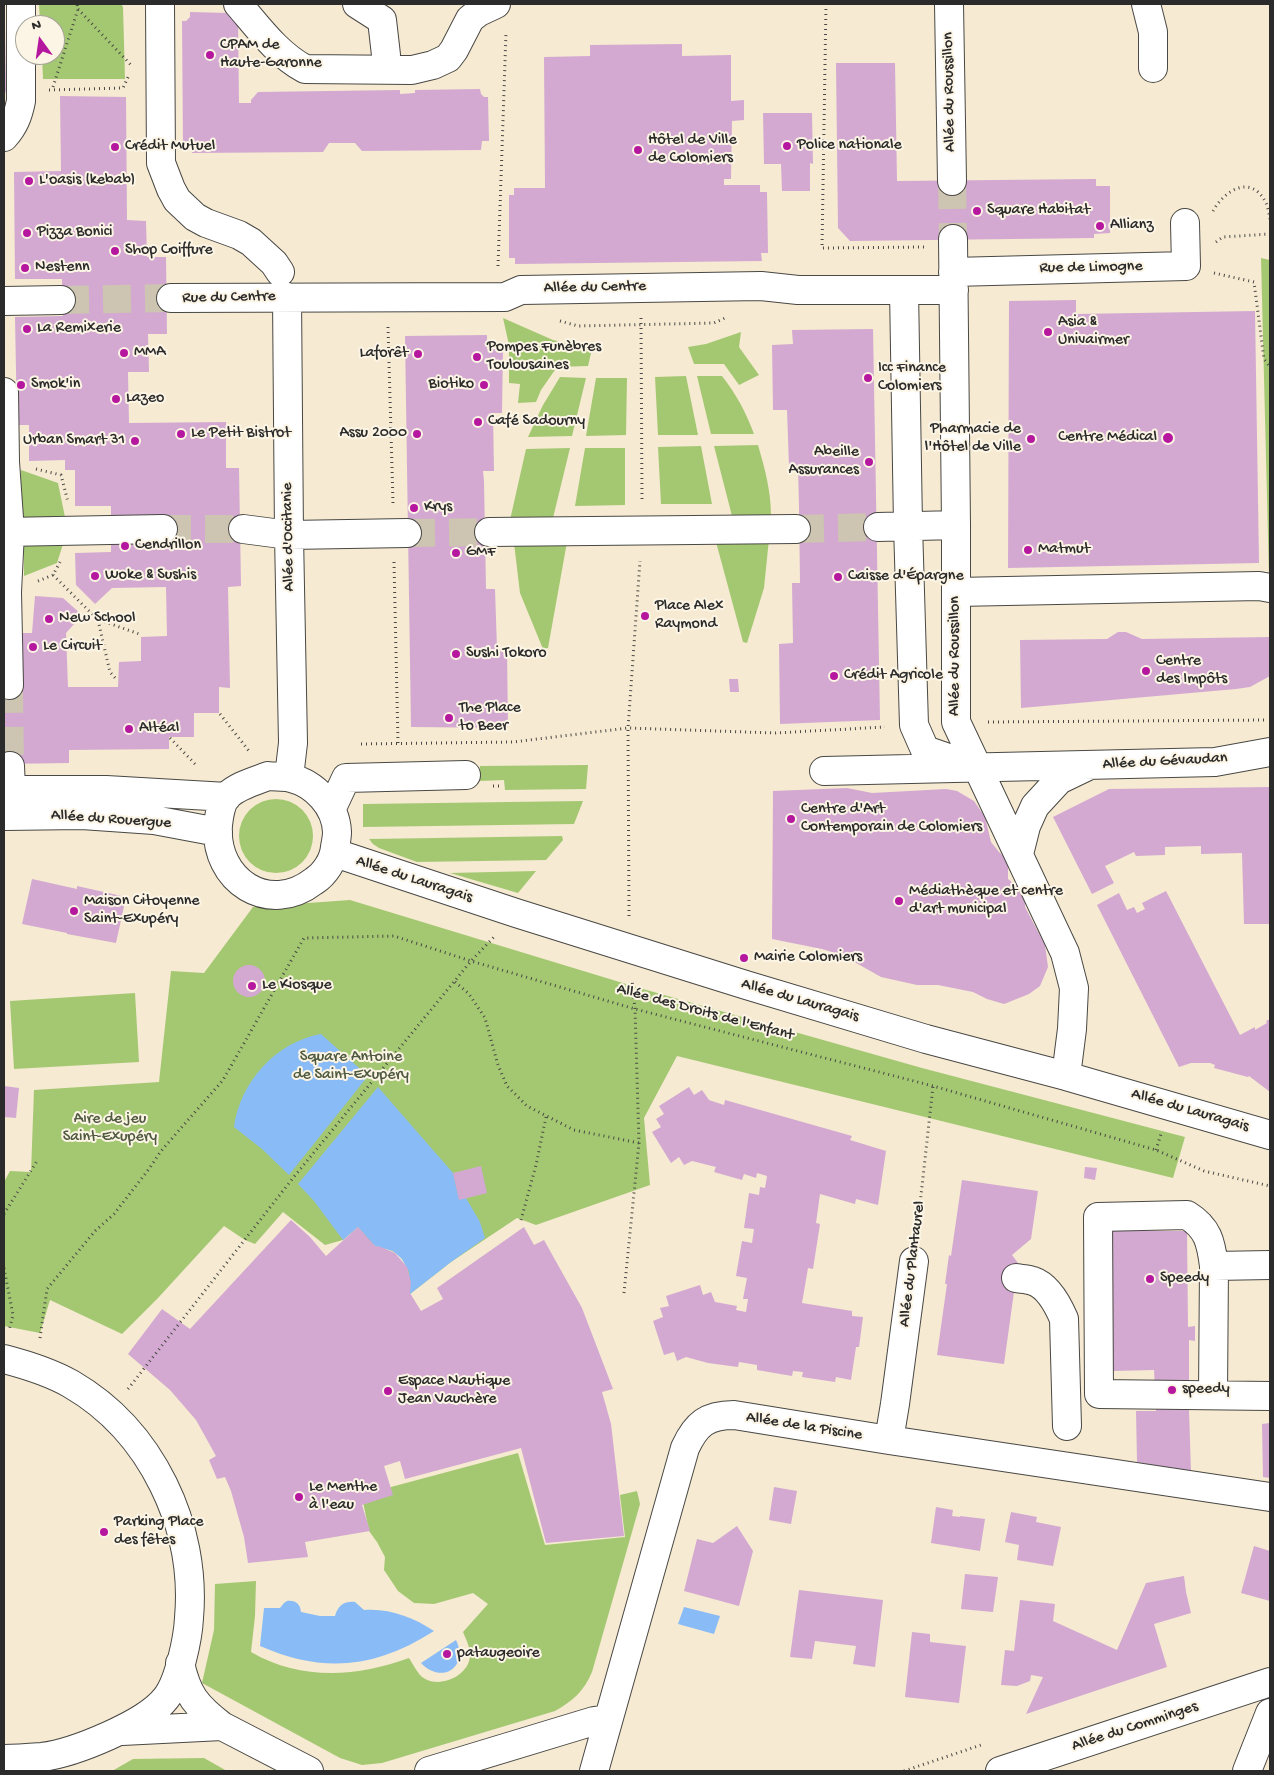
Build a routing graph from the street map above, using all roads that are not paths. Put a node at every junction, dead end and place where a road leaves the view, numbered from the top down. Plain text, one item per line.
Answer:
1 (21, 4) edge
2 (160, 4) edge
3 (238, 4) edge
4 (357, 4) edge
5 (949, 4) edge
6 (1146, 4) edge
7 (501, 14) edge
8 (386, 55) dead end
9 (1153, 68) dead end
10 (4, 137) edge
11 (952, 181) tunnel mouth
12 (1185, 224) dead end
13 (953, 262) junction
14 (284, 284) junction
15 (904, 290) junction
16 (171, 298) tunnel mouth
17 (61, 300) tunnel mouth
18 (4, 301) edge
19 (4, 392) edge
20 (956, 525) junction
21 (908, 526) junction
22 (878, 527) tunnel mouth
23 (163, 529) tunnel mouth
24 (243, 529) tunnel mouth
25 (796, 529) tunnel mouth
26 (7, 532) edge
27 (489, 532) tunnel mouth
28 (407, 533) tunnel mouth
29 (289, 535) junction
30 (1270, 588) edge
31 (956, 592) junction
32 (8, 685) dead end
33 (1270, 752) edge
34 (1090, 765) junction
35 (978, 768) junction
36 (824, 771) dead end
37 (466, 775) dead end
38 (278, 777) junction
39 (8, 781) edge
40 (227, 797) junction
41 (332, 810) junction
42 (4, 816) edge
43 (218, 832) junction
44 (335, 853) junction
45 (1019, 854) junction
46 (1066, 1076) junction
47 (1270, 1135) edge
48 (914, 1261) road end
49 (1270, 1265) edge
50 (1214, 1266) junction
51 (1016, 1278) dead end
52 (4, 1359) edge
53 (1213, 1395) junction
54 (1270, 1396) edge
55 (1067, 1426) dead end
56 (889, 1440) junction
57 (1270, 1497) edge
58 (180, 1663) junction
59 (1270, 1682) edge
60 (1270, 1713) edge
61 (608, 1719) junction
62 (222, 1726) junction
63 (115, 1732) junction
64 (4, 1759) edge
65 (310, 1771) edge
66 (429, 1771) edge
67 (594, 1771) edge
68 (1000, 1771) edge
69 (1247, 1771) edge

1 - 10 street
2 - 14 street
3 - 7 street
4 - 8 street
5 - 11 street, Allée du Roussillon
6 - 9 street
12 - 13 street, Rue de Limogne
13 - 15 street, Rue de Limogne
13 - 20 street, Allée du Roussillon
14 - 15 street, Allée du Centre
14 - 16 street, Rue du Centre
14 - 29 street, Allée d'Occitanie
15 - 21 street
17 - 18 street
19 - 26 street
20 - 21 street
20 - 31 street, Allée du Roussillon
21 - 22 street
21 - 35 street
23 - 26 street
24 - 29 street
25 - 27 street
26 - 32 street
28 - 29 street
29 - 38 street, Allée d'Occitanie
30 - 31 street
31 - 35 street, Allée du Roussillon
33 - 34 street, Allée du Gévaudan
34 - 35 street, Allée du Gévaudan
34 - 45 street, Allée du Gévaudan
35 - 36 street, Allée du Gévaudan
35 - 45 street, Allée du Roussillon
37 - 41 street
38 - 40 street
38 - 41 street
39 - 40 street
40 - 43 street
41 - 44 street
42 - 43 street, Allée du Rouergue
43 - 44 street
44 - 46 street, Allée du Lauragais
45 - 46 street, Allée du Roussillon
46 - 47 street, Allée du Lauragais
48 - 56 street, Allée du Plantaurel
49 - 50 street
50 - 53 street
50 - 53 street
51 - 55 street
52 - 58 street
53 - 54 street
56 - 57 street, Allée de la Piscine
56 - 61 street, Allée de la Piscine
58 - 62 street
58 - 63 street
59 - 68 street, Allée du Comminges
60 - 69 street
61 - 66 street
61 - 67 street, Allée de la Piscine
62 - 63 street
62 - 65 street
63 - 64 street

